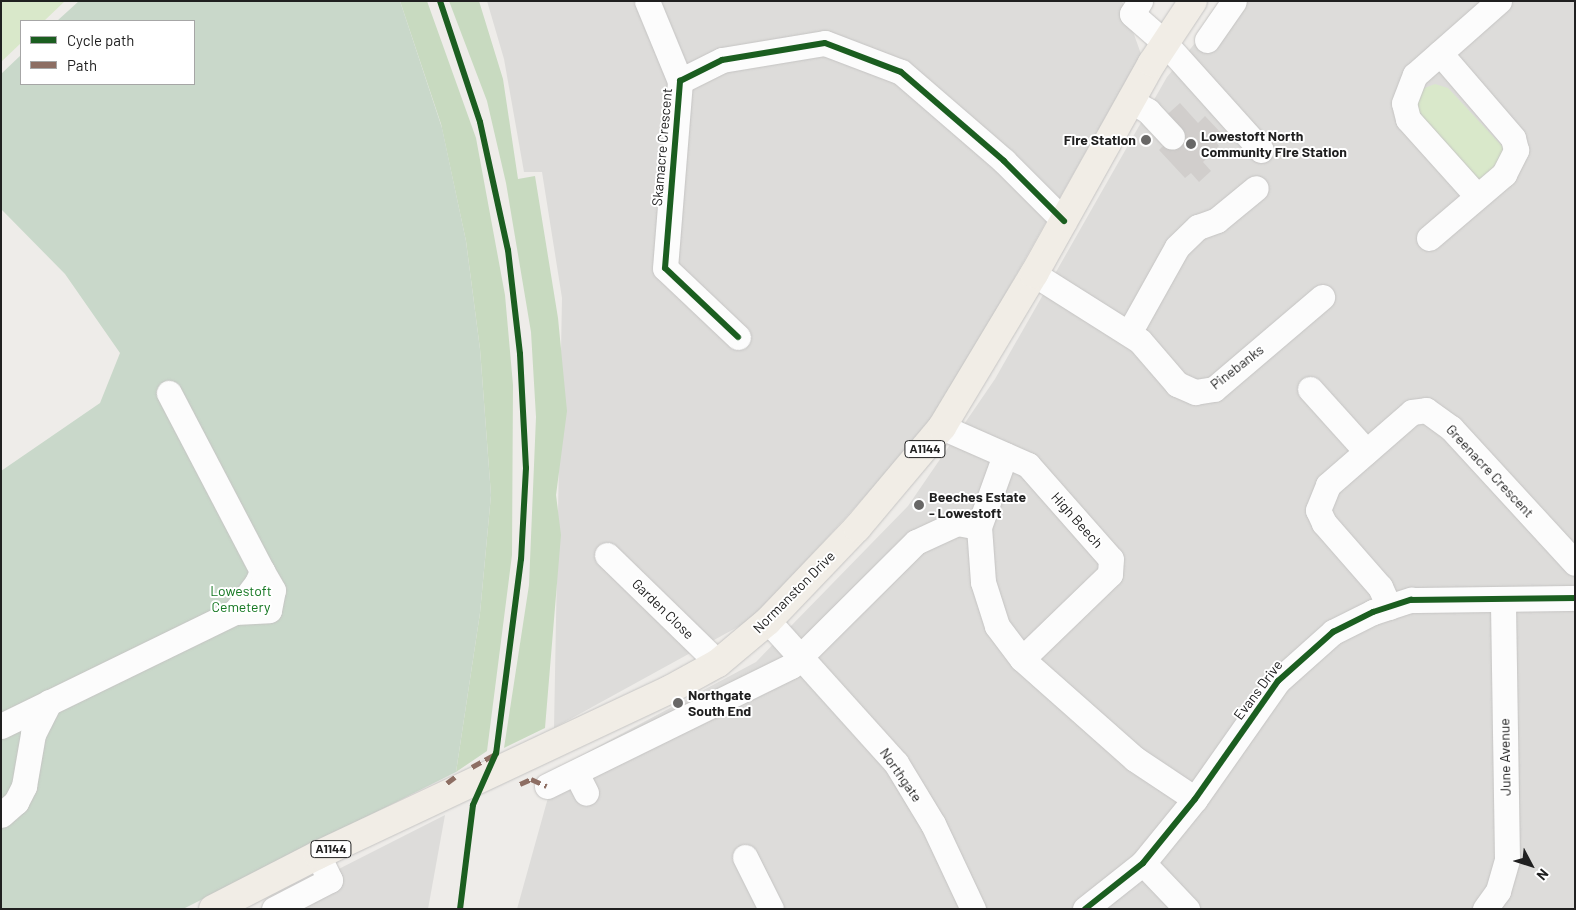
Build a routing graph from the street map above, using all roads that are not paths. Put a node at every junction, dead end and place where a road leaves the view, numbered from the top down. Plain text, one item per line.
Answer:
1 (647, 1) edge
2 (1140, 1) edge
3 (1193, 1) edge
4 (1234, 1) edge
5 (1499, 1) edge
6 (1208, 40) dead end
7 (1164, 42) junction
8 (1440, 53) junction
9 (680, 81) junction
10 (1131, 101) junction
11 (1172, 137) dead end
12 (1261, 150) dead end
13 (1256, 188) dead end
14 (1477, 196) junction
15 (1064, 221) junction
16 (1429, 238) dead end
17 (1034, 274) junction
18 (1322, 297) dead end
19 (1129, 333) junction
20 (738, 337) dead end
21 (1310, 389) dead end
22 (169, 393) dead end
23 (942, 427) junction
24 (1366, 451) junction
25 (1005, 455) junction
26 (979, 527) junction
27 (607, 555) dead end
28 (1575, 563) edge
29 (1575, 598) edge
30 (1503, 600) junction
31 (1389, 607) junction
32 (768, 621) junction
33 (802, 658) junction
34 (1022, 660) junction
35 (718, 663) junction
36 (49, 702) junction
37 (1, 726) edge
38 (547, 786) dead end
39 (1195, 799) junction
40 (1, 815) edge
41 (318, 855) junction
42 (745, 858) dead end
43 (1143, 863) junction
44 (213, 909) edge
45 (274, 909) edge
46 (770, 909) edge
47 (973, 909) edge
48 (1085, 909) edge
49 (1187, 909) edge
50 (1485, 909) edge

1 - 9 street
2 - 7 street
3 - 7 main road, Normanston Drive / A1144
4 - 6 street
5 - 8 street
7 - 10 main road, Normanston Drive / A1144
7 - 12 street
8 - 14 street
8 - 14 street
9 - 15 street, Skamacre Crescent
9 - 20 street, Skamacre Crescent
10 - 11 street
10 - 15 main road, Normanston Drive / A1144
13 - 19 street
14 - 16 street
15 - 17 main road, Normanston Drive / A1144
17 - 19 street, Pinebanks
17 - 23 main road, Normanston Drive / A1144
18 - 19 street, Pinebanks
21 - 24 street
22 - 36 street
23 - 25 street, High Beech
23 - 32 main road, Normanston Drive / A1144
24 - 28 street, Greenacre Crescent
24 - 31 street, Greenacre Crescent
25 - 26 street
25 - 34 street, High Beech
26 - 33 street
26 - 34 street
27 - 35 street, Garden Close
29 - 30 street, Evans Drive
30 - 31 street, Evans Drive
30 - 50 street, June Avenue
31 - 39 street, Evans Drive
32 - 33 street, Northgate
32 - 35 main road, Normanston Drive / A1144
33 - 38 street
33 - 47 street, Northgate
34 - 39 street
35 - 41 main road, Normanston Drive / A1144
36 - 37 street
36 - 40 street
39 - 43 street, Evans Drive
41 - 44 main road, Normanston Drive / A1144
41 - 45 street
42 - 46 street
43 - 48 street, Evans Drive
43 - 49 street

